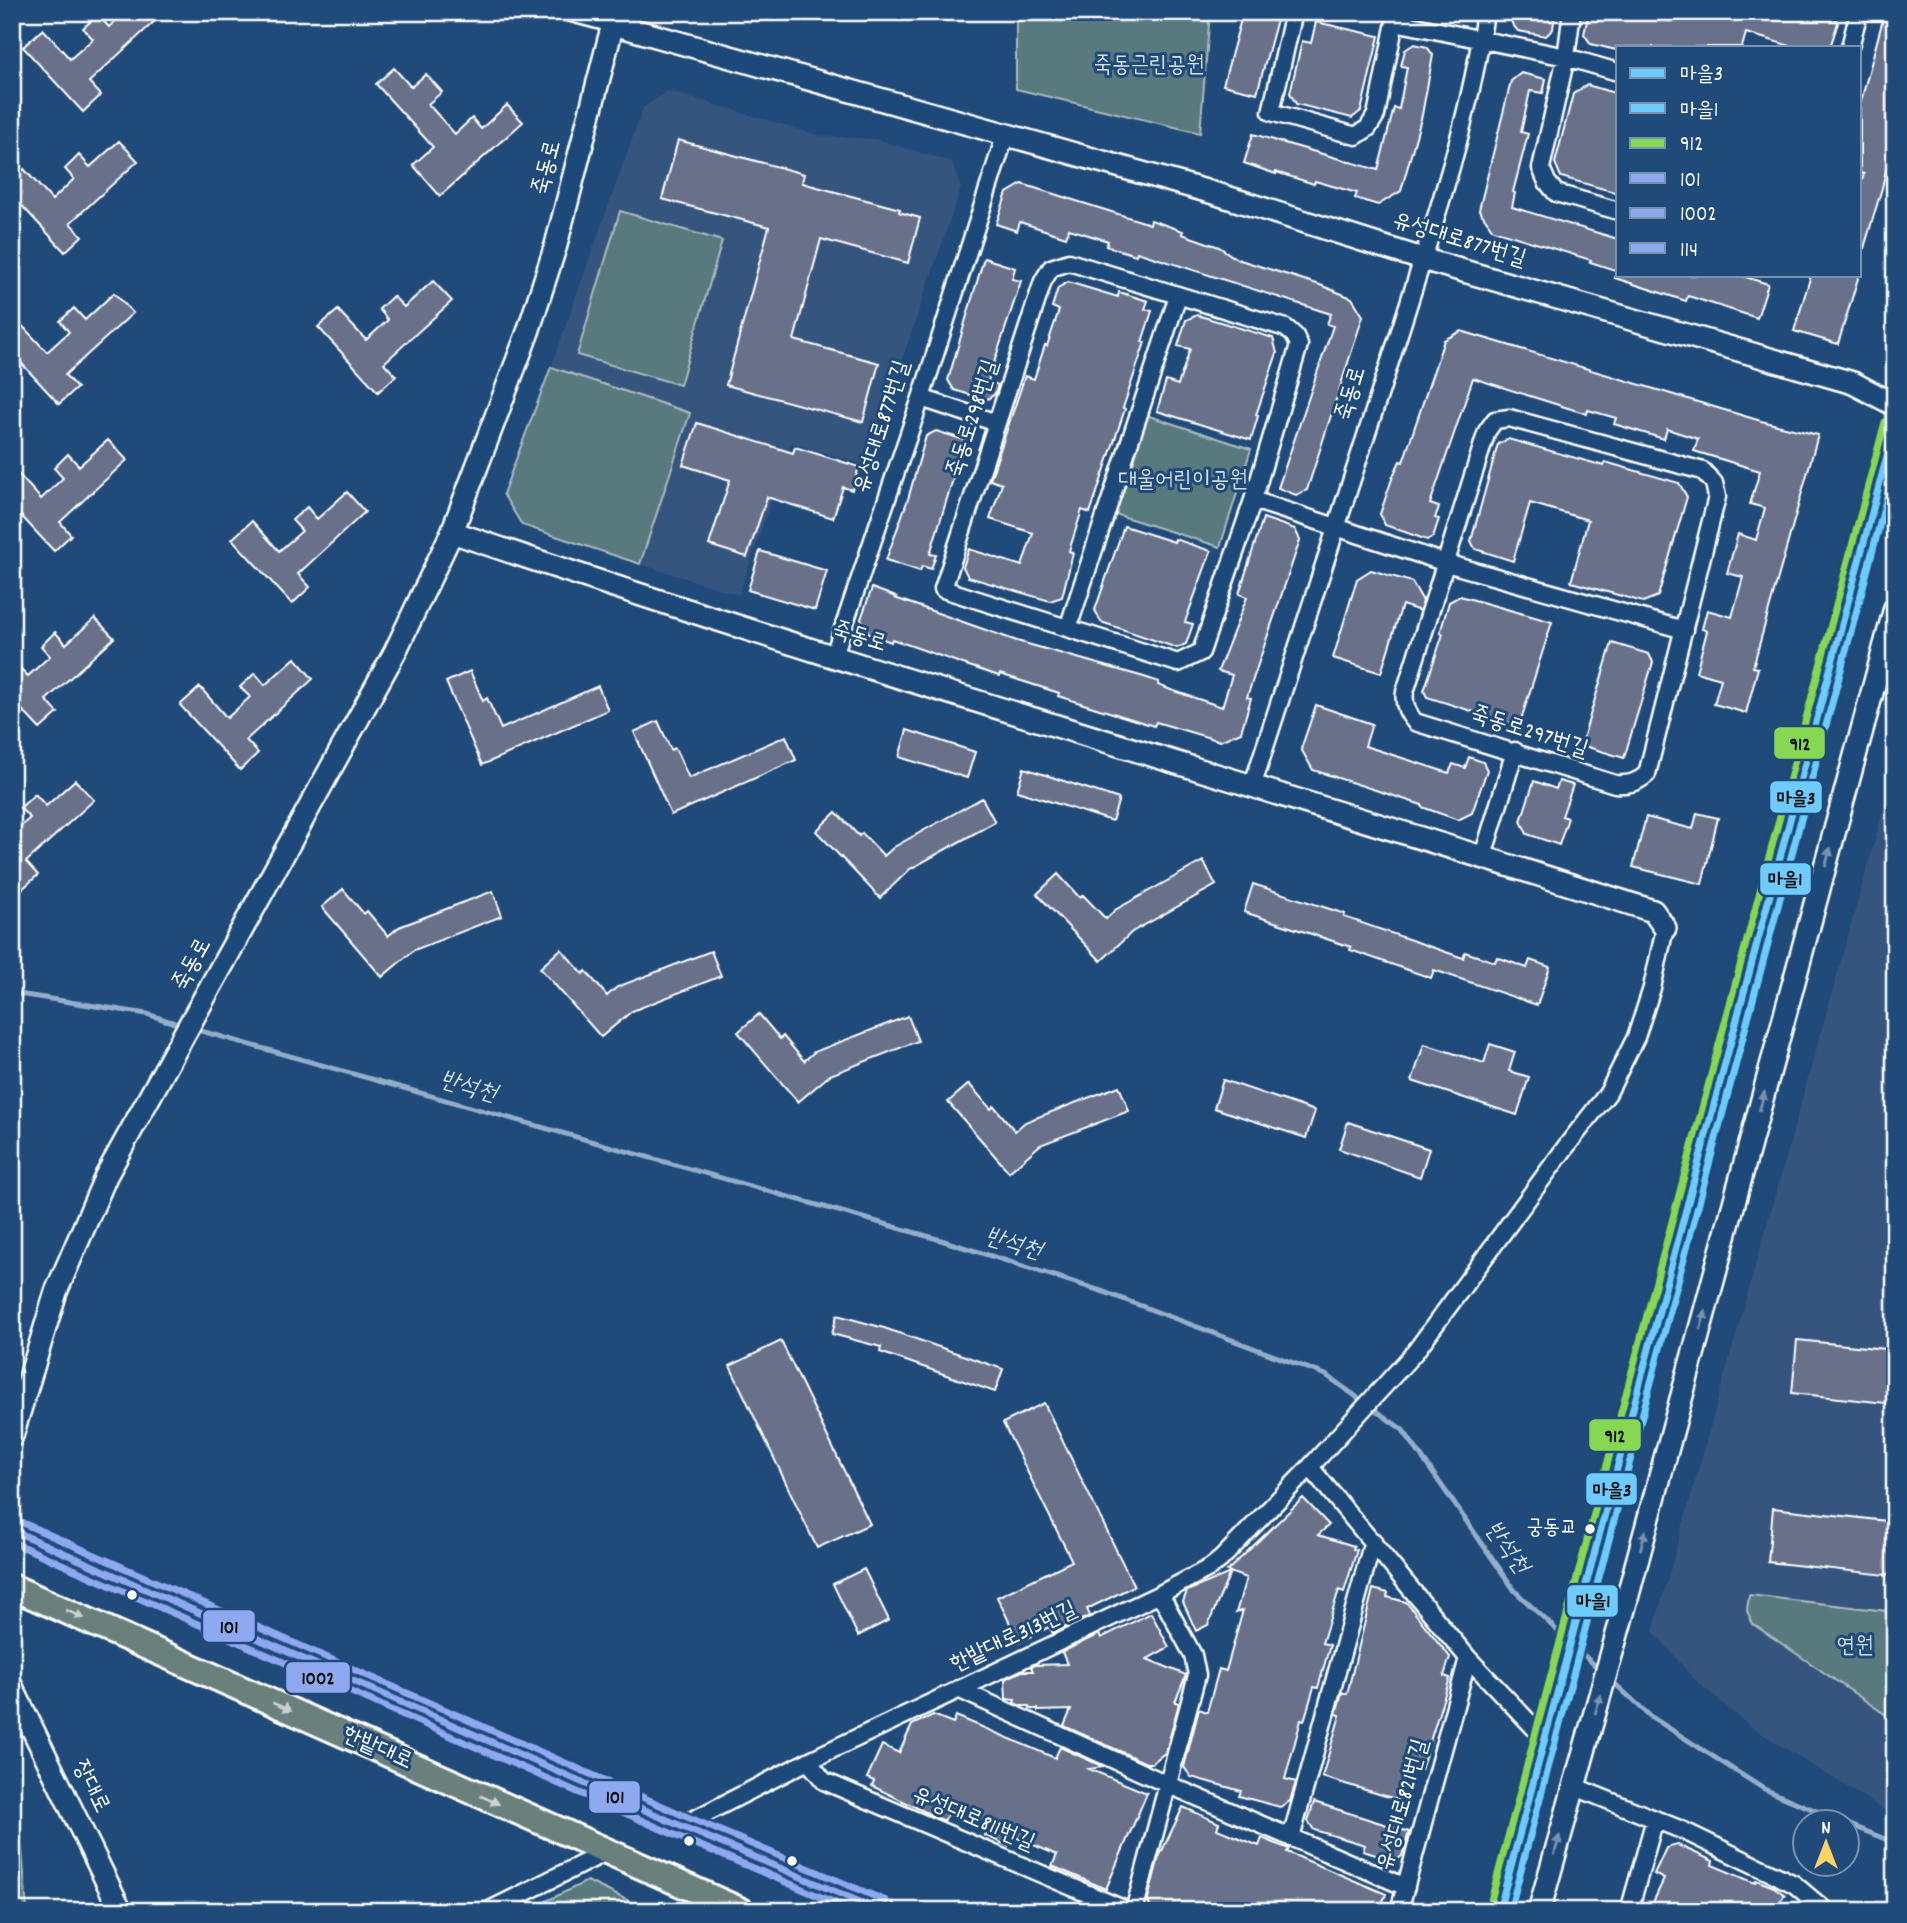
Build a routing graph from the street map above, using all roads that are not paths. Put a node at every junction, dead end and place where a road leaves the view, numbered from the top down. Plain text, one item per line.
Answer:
1 (568, 12) edge
2 (1294, 12) edge
3 (1485, 12) edge
4 (1572, 12) edge
5 (1859, 12) edge
6 (1396, 17) edge
7 (615, 18) edge
8 (1481, 41) junction
9 (1850, 46) edge
10 (1566, 57) junction
11 (1616, 71) edge
12 (1006, 133) junction
13 (1616, 210) edge
14 (1422, 259) junction
15 (1178, 296) junction
16 (921, 398) junction
17 (1895, 405) edge
18 (997, 423) junction
19 (1895, 425) edge
20 (1253, 500) junction
21 (1338, 528) junction
22 (452, 532) junction
23 (1446, 563) junction
24 (1895, 608) edge
25 (1068, 628) junction
26 (1684, 630) junction
27 (833, 658) junction
28 (1515, 751) junction
29 (1252, 787) junction
30 (1483, 856) junction
31 (1665, 928) joint
32 (12, 1436) edge
33 (1310, 1467) junction
34 (12, 1530) edge
35 (1373, 1541) junction
36 (12, 1587) edge
37 (1160, 1594) junction
38 (1468, 1658) junction
39 (12, 1687) edge
40 (958, 1689) junction
41 (1544, 1738) junction
42 (808, 1761) junction
43 (1576, 1777) junction
44 (1167, 1784) junction
45 (1656, 1819) junction
46 (681, 1826) junction
47 (1291, 1838) junction
48 (606, 1852) junction
49 (1406, 1887) junction
50 (121, 1911) edge
51 (488, 1911) edge
52 (742, 1911) edge
53 (882, 1911) edge
54 (1128, 1911) edge
55 (1134, 1911) edge
56 (1399, 1911) edge
57 (1499, 1911) edge
58 (1539, 1911) edge
59 (1629, 1911) edge
60 (1826, 1911) edge

1 - 7 street, 유성대로877번길
2 - 6 street
3 - 8 street, 죽동로
4 - 10 street
5 - 9 street
6 - 8 street
7 - 12 street, 유성대로877번길
7 - 22 street, 죽동로
8 - 10 street
8 - 14 street, 죽동로
10 - 11 street
10 - 13 street
12 - 14 street, 유성대로877번길
12 - 16 street, 유성대로877번길
14 - 17 street, 유성대로877번길
14 - 21 street, 죽동로
15 - 18 street, 죽동로298번길
15 - 20 street, 죽동로298번길
15 - 25 street
16 - 18 street
16 - 27 street, 유성대로877번길
18 - 25 street, 죽동로298번길
19 - 41 street
20 - 21 street
20 - 25 street, 죽동로298번길
21 - 23 street
21 - 29 street, 죽동로
22 - 27 street, 죽동로
22 - 32 street, 죽동로
23 - 26 street
23 - 26 street, 죽동로297번길
23 - 28 street, 죽동로297번길
43 -> 24 street
26 - 28 street, 죽동로297번길
27 - 29 street, 죽동로
28 - 30 street
29 - 30 street, 죽동로
30 - 31 street, 죽동로
31 - 33 street, 한밭대로313번길
33 - 35 street
33 - 37 street, 한밭대로313번길
34 - 46 main road
35 - 38 street
35 - 47 street
36 -> 48 main road, 한밭대로
37 - 40 street, 한밭대로313번길
37 - 44 street
38 - 41 street
38 - 49 street, 유성대로821번길
39 - 50 street, 장대로
40 - 42 street, 한밭대로313번길
40 - 44 street, 유성대로821번길
41 - 57 street
42 - 46 street, 한밭대로313번길
42 - 54 street, 유성대로811번길
43 - 45 street
58 -> 43 street
44 - 47 street, 유성대로821번길
44 - 55 street
45 - 59 street
45 - 60 street
46 - 53 main road
47 - 49 street, 유성대로821번길
48 - 51 street
48 - 52 main road, 한밭대로
49 - 56 street

